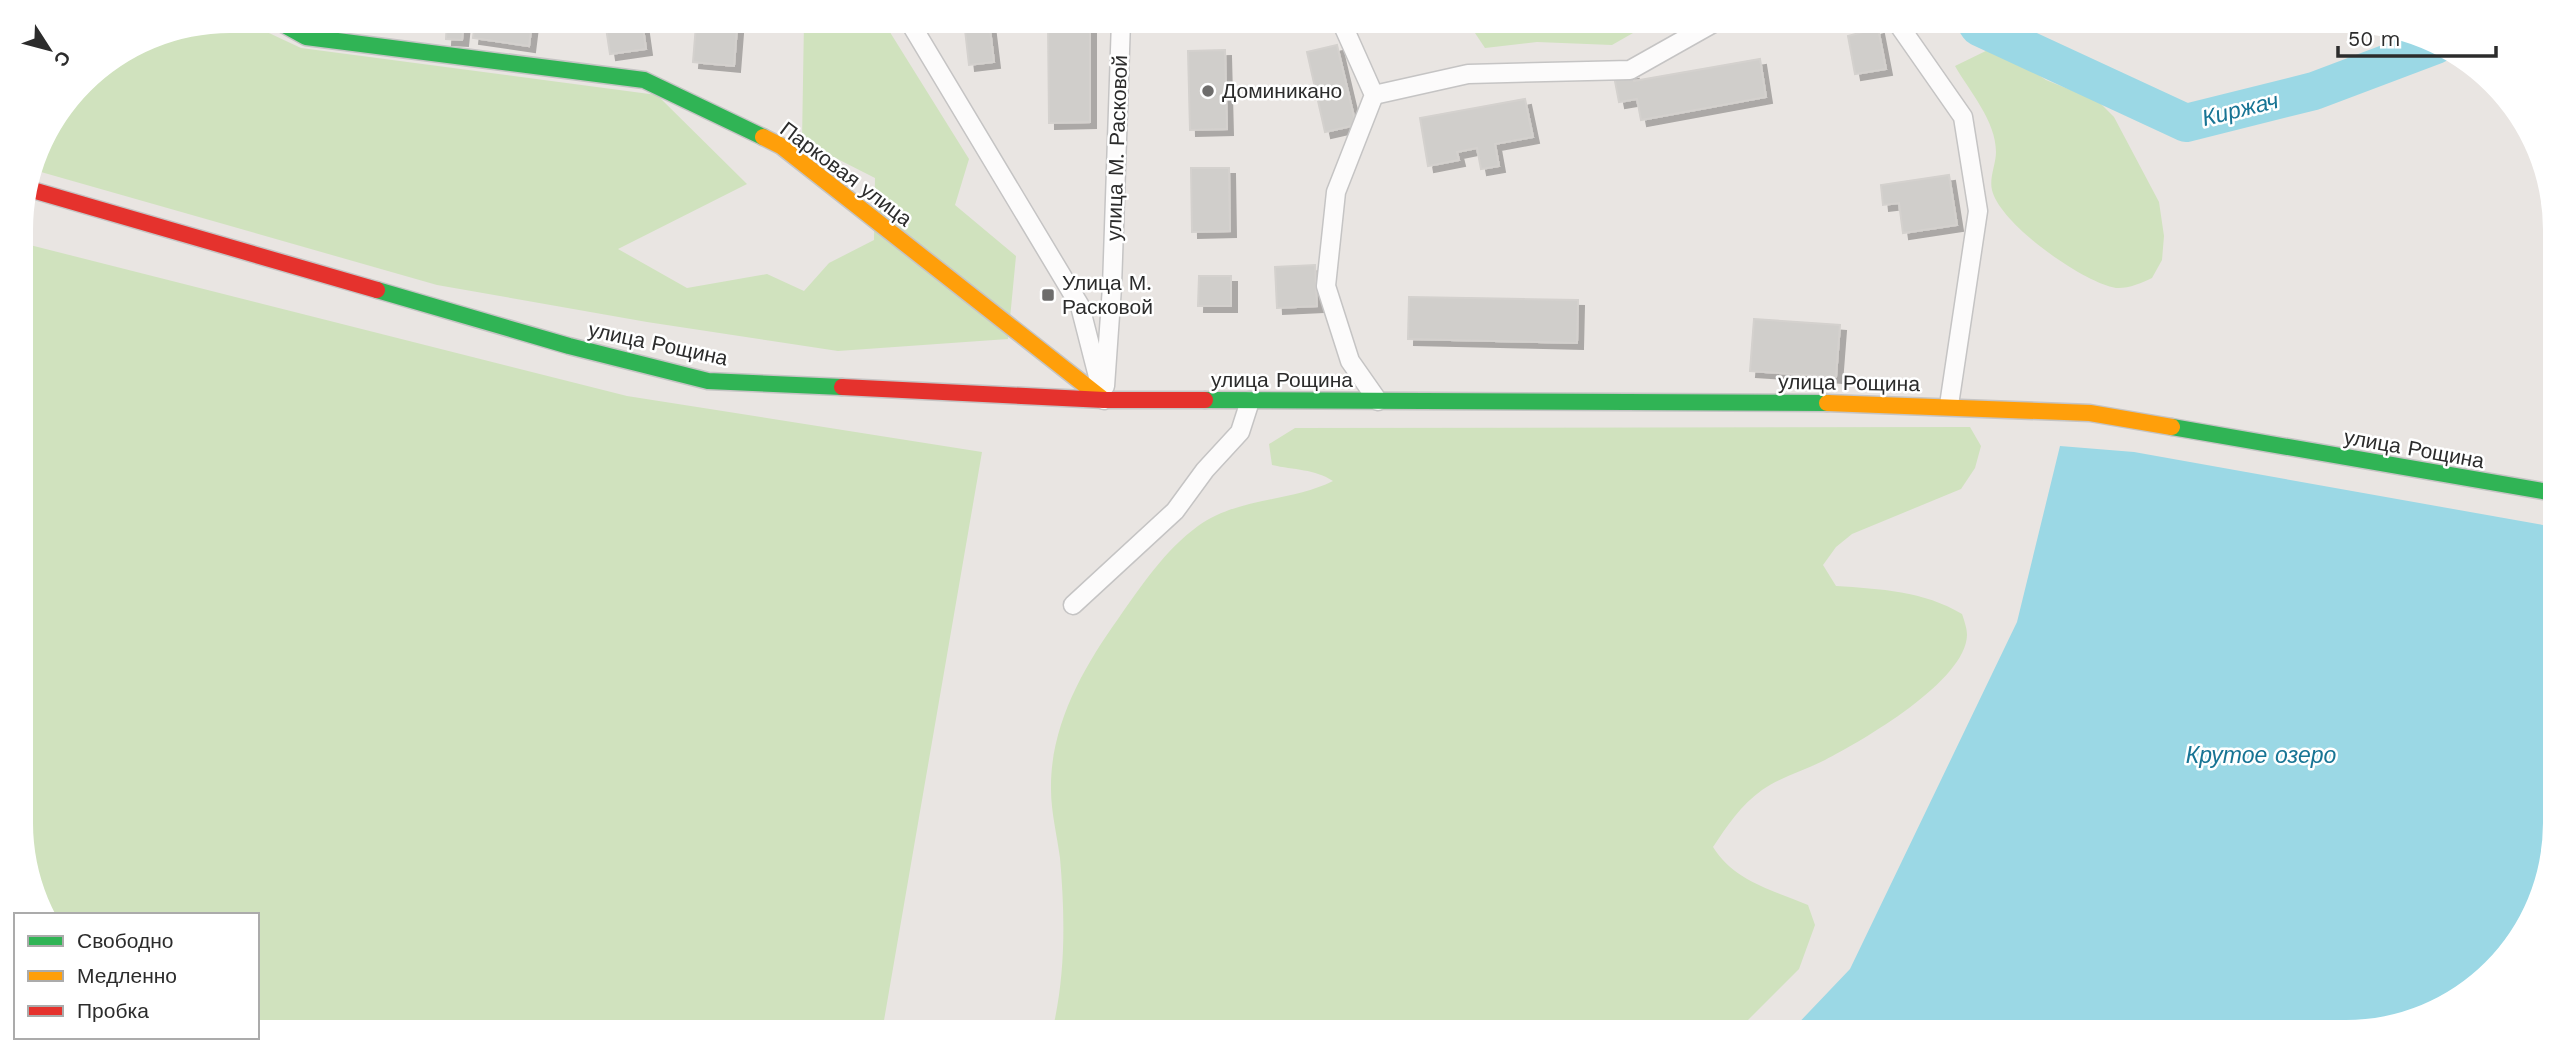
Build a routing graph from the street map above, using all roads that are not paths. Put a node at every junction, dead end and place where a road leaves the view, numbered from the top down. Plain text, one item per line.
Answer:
1 (1347, 33) edge
2 (1696, 33) edge
3 (1905, 33) edge
4 (300, 34) edge
5 (917, 34) edge
6 (1121, 34) edge
7 (1374, 95) junction
8 (38, 191) edge
9 (1112, 288) junction
10 (1080, 306) junction
11 (1104, 400) junction
12 (1250, 401) junction
13 (1378, 401) junction
14 (1949, 405) junction
15 (2543, 492) edge
16 (1073, 605) dead end

1 - 7 street
2 - 7 street
3 - 14 street
4 - 11 street, Парковая улица
5 - 10 street
6 - 9 street, улица М. Расковой
7 - 13 street
8 - 11 street, улица Рощина
9 - 10 street
9 - 11 street, улица М. Расковой
10 - 11 street
11 - 12 street, улица Рощина
12 - 13 street, улица Рощина
12 - 16 street
13 - 14 street, улица Рощина
14 - 15 street, улица Рощина

